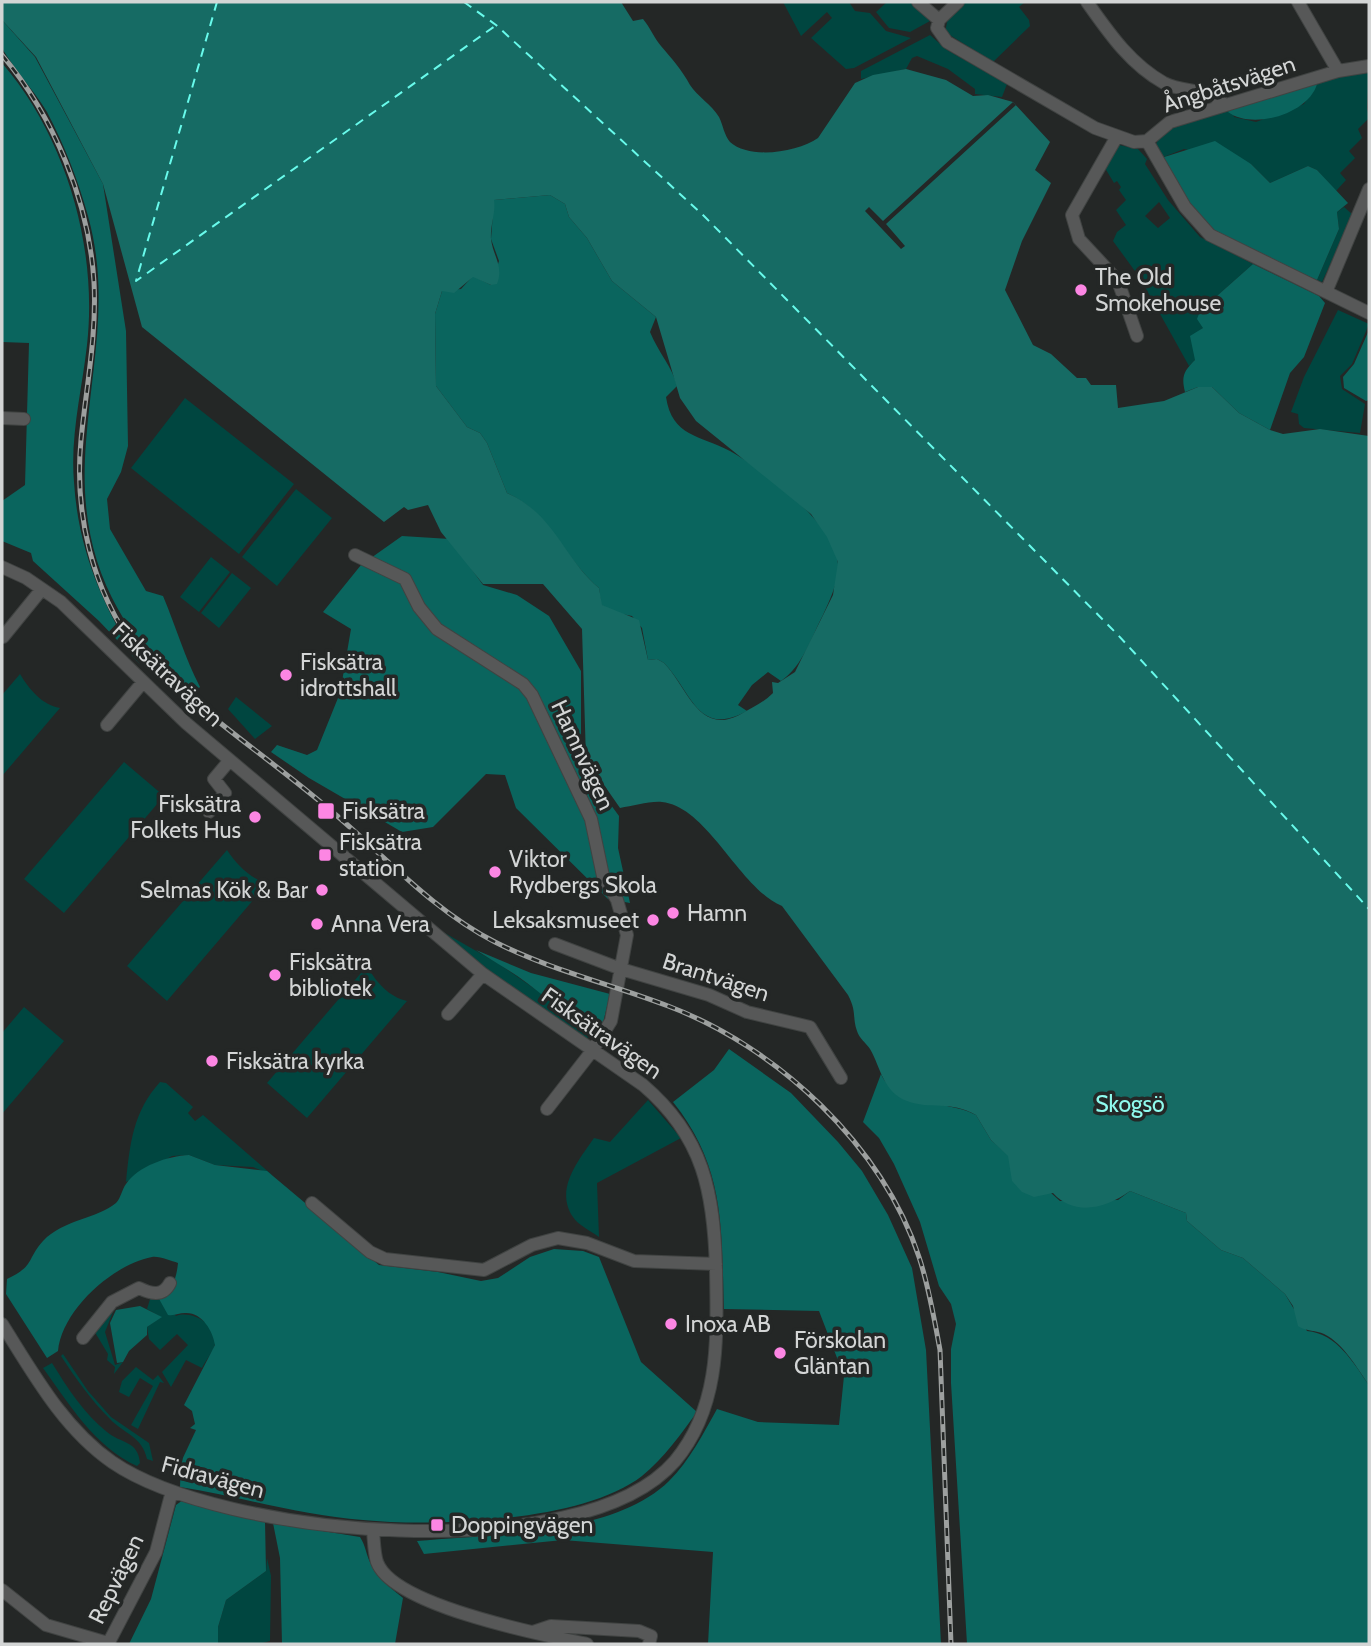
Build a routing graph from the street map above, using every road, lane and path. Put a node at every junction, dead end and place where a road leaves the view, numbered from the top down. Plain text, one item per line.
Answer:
1 (918, 2) edge
2 (958, 2) edge
3 (1087, 2) edge
4 (1298, 2) edge
5 (939, 20) junction
6 (1369, 66) edge
7 (1338, 71) junction
8 (1224, 105) junction
9 (1116, 138) junction
10 (1147, 141) junction
11 (1369, 189) edge
12 (1326, 292) junction
13 (1369, 313) edge
14 (1137, 335) dead end
15 (2, 418) edge
16 (24, 419) dead end
17 (355, 555) dead end
18 (2, 567) edge
19 (42, 589) junction
20 (3, 637) edge
21 (143, 682) junction
22 (107, 725) dead end
23 (230, 760) junction
24 (209, 812) dead end
25 (555, 944) dead end
26 (621, 969) junction
27 (483, 974) junction
28 (448, 1014) dead end
29 (592, 1051) junction
30 (841, 1078) dead end
31 (547, 1109) dead end
32 (312, 1203) dead end
33 (716, 1264) junction
34 (170, 1283) dead end
35 (2, 1324) edge
36 (83, 1338) dead end
37 (172, 1492) junction
38 (358, 1530) joint
39 (373, 1531) junction
40 (2, 1590) edge
41 (533, 1632) junction
42 (108, 1643) edge
43 (587, 1644) edge
44 (649, 1644) edge

1 - 5 street, Ångbåtsvägen
2 - 5 street
3 - 8 street
4 - 7 street
5 - 9 street, Ångbåtsvägen
6 - 7 street, Ångbåtsvägen
7 - 8 street, Ångbåtsvägen
8 - 10 street, Ångbåtsvägen
9 - 10 street, Ångbåtsvägen
9 - 14 street
10 - 12 street
11 - 12 street
12 - 13 street
15 - 16 street
17 - 26 street, Hamnvägen
18 - 19 street, Fisksätravägen
19 - 20 street
19 - 21 street, Fisksätravägen
21 - 22 street
21 - 23 street, Fisksätravägen
23 - 24 street
23 - 27 street, Fisksätravägen
25 - 26 street, Brantvägen
26 - 29 street, Hamnvägen
26 - 30 street, Brantvägen
27 - 28 street
27 - 29 street, Fisksätravägen
29 - 31 street, Hamnvägen
29 - 33 street, Fisksätravägen
32 - 33 street
33 - 39 street, Fisksätravägen
34 - 36 street
35 - 37 street, Fidravägen
37 - 38 street, Fidravägen
37 - 42 street, Repvägen
38 - 39 street, Fisksätravägen
39 - 41 street
40 - 42 street
41 - 43 street
41 - 44 street

